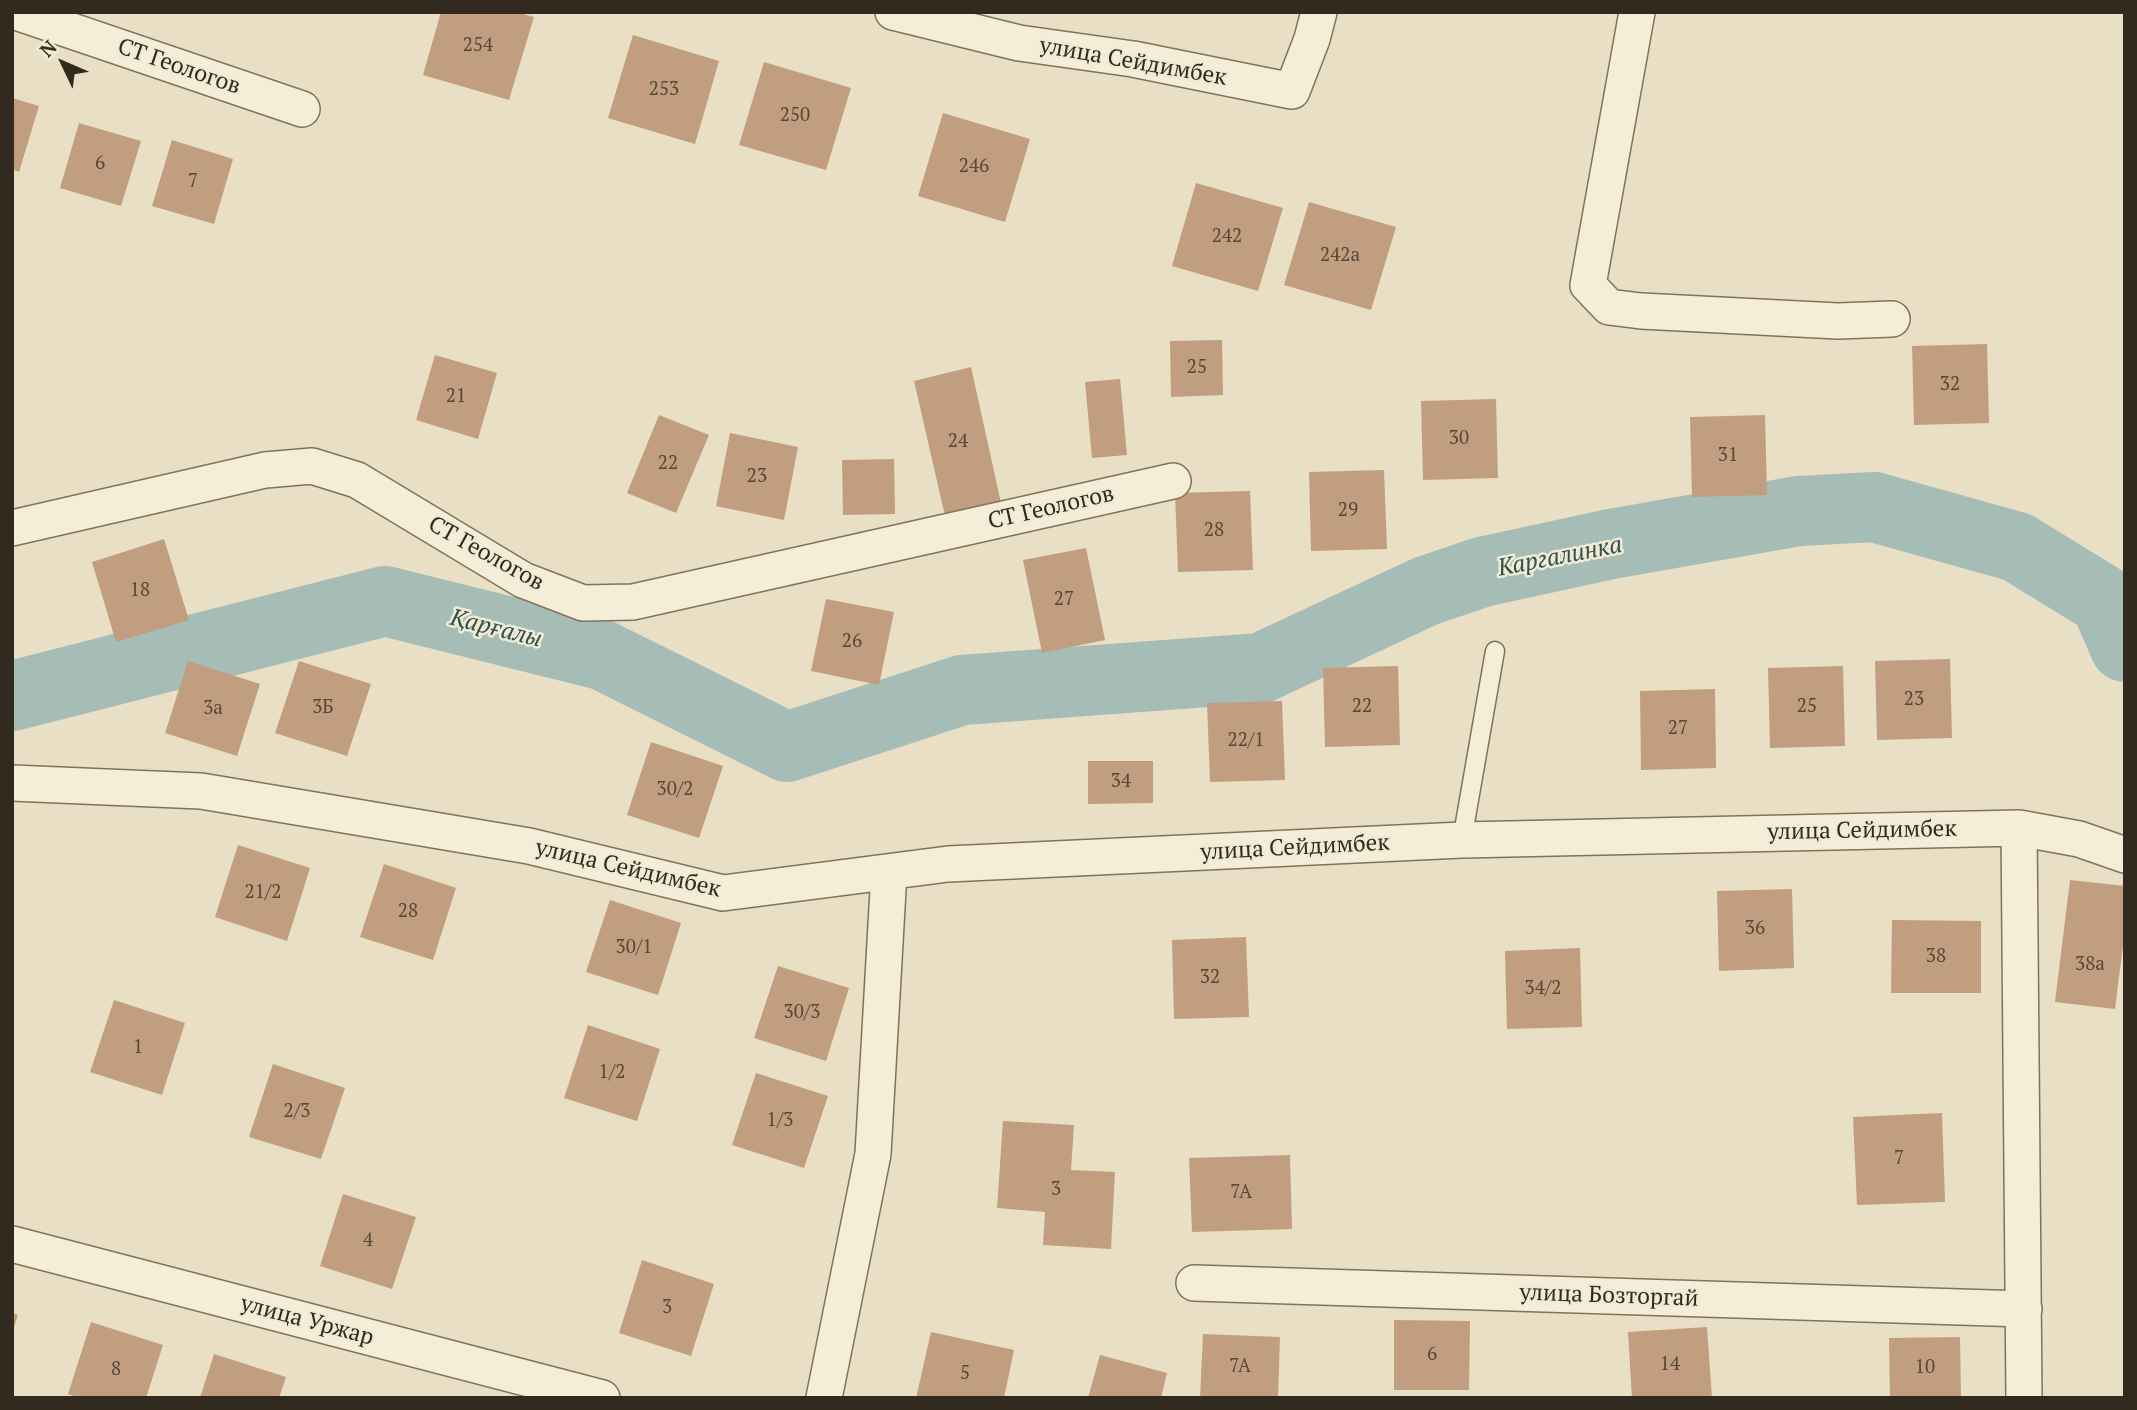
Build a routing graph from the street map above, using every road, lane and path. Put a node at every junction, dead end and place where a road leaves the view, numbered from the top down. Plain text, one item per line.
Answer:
1 (16, 12) edge
2 (893, 12) edge
3 (1319, 12) edge
4 (1637, 12) edge
5 (302, 109) dead end
6 (1892, 319) dead end
7 (1173, 481) dead end
8 (12, 528) edge
9 (1495, 651) dead end
10 (12, 783) edge
11 (2019, 828) junction
12 (1462, 840) junction
13 (2125, 855) edge
14 (889, 872) junction
15 (12, 1244) edge
16 (1194, 1283) dead end
17 (2024, 1309) junction
18 (602, 1398) edge
19 (824, 1398) edge
20 (2024, 1398) edge

1 - 5 street, СТ Геологов
2 - 3 street, улица Сейдимбек
4 - 6 street
7 - 8 street, СТ Геологов
9 - 12 lane
10 - 14 street, улица Сейдимбек
11 - 12 street, улица Сейдимбек
11 - 13 street
11 - 17 street
12 - 14 street, улица Сейдимбек
14 - 19 street
15 - 18 street, улица Уржар
16 - 17 street, улица Бозторгай
17 - 20 street

